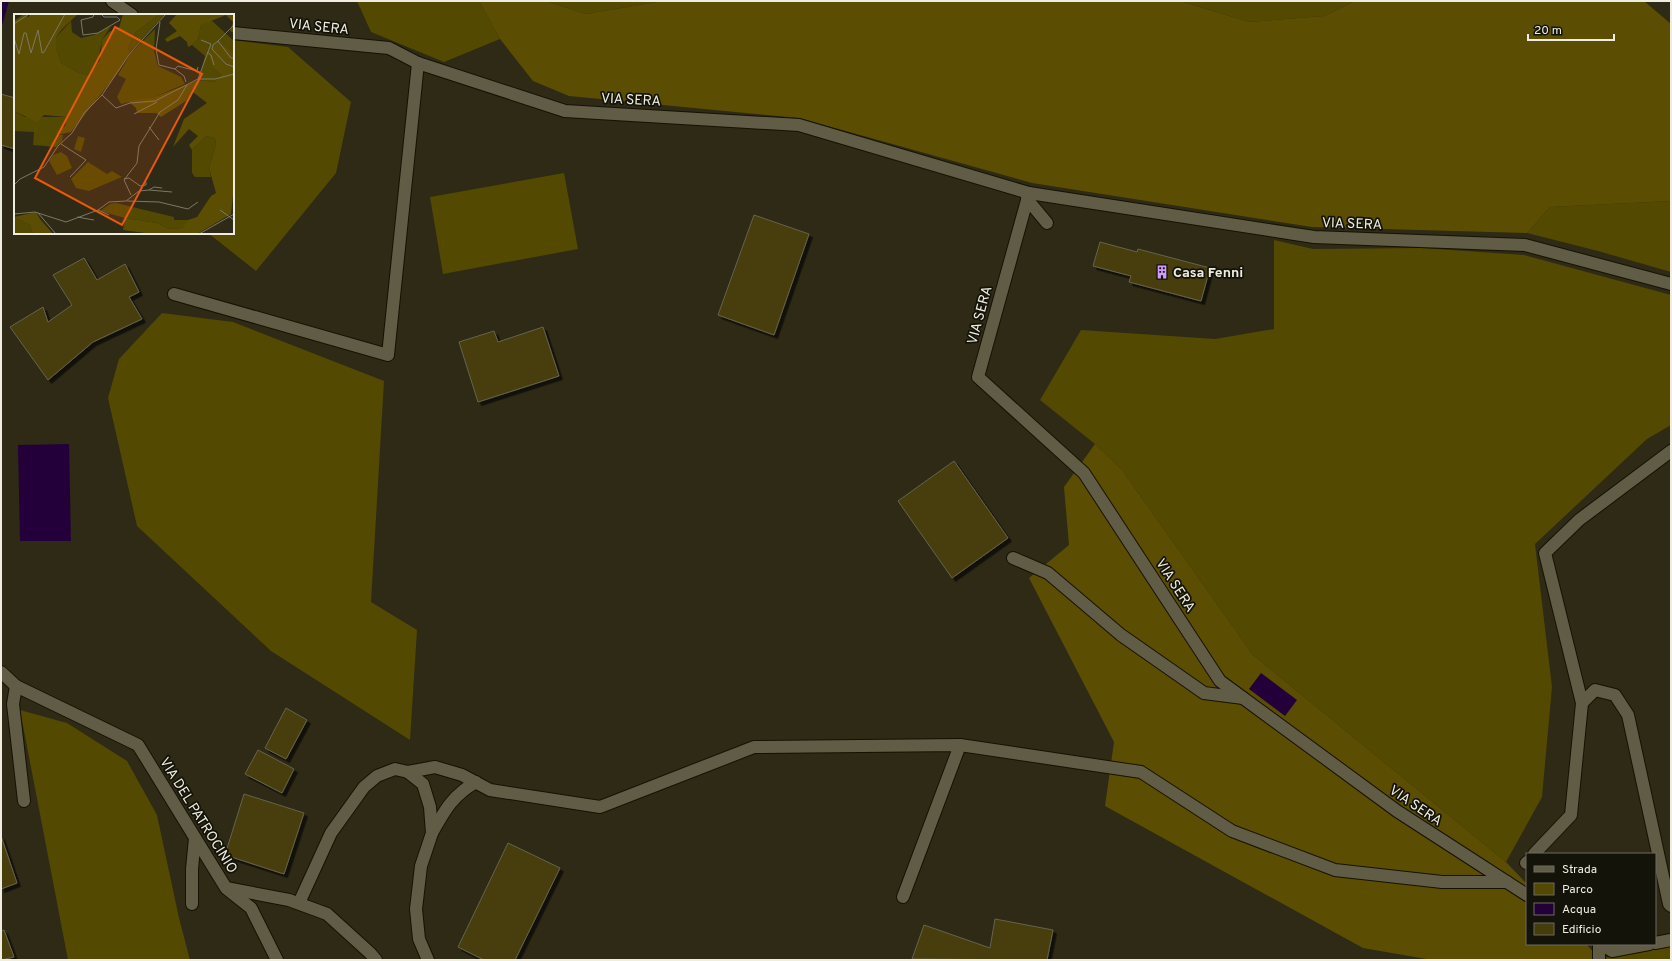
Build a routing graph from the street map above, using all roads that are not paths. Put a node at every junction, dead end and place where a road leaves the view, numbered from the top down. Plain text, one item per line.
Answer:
1 (112, 1) edge
2 (131, 14) edge
3 (234, 32) edge
4 (418, 63) junction
5 (1028, 196) junction
6 (1046, 223) dead end
7 (1671, 284) edge
8 (174, 294) dead end
9 (1671, 451) edge
10 (1013, 558) dead end
11 (1, 672) edge
12 (16, 686) junction
13 (1244, 698) junction
14 (1582, 703) junction
15 (960, 745) junction
16 (408, 772) junction
17 (476, 782) junction
18 (24, 800) dead end
19 (432, 833) junction
20 (195, 838) junction
21 (1536, 853) edge
22 (1507, 882) junction
23 (226, 888) junction
24 (1526, 894) edge
25 (903, 897) dead end
26 (299, 903) junction
27 (192, 904) dead end
28 (1671, 906) edge
29 (1671, 940) edge
30 (1656, 943) edge
31 (1600, 945) edge
32 (1601, 945) edge
33 (1646, 945) edge
34 (1613, 955) edge
35 (277, 960) edge
36 (376, 960) edge
37 (428, 960) edge
38 (1599, 960) edge

1 - 2 street
3 - 4 street, VIA SERA
4 - 5 street, VIA SERA
4 - 8 street
5 - 6 street
5 - 7 street, VIA SERA
5 - 13 street, VIA SERA
9 - 14 street
10 - 13 street
11 - 12 street, VIA DEL PATROCINIO
12 - 18 street
12 - 20 street, VIA DEL PATROCINIO
13 - 22 street, VIA SERA
14 - 21 street
14 - 28 street
15 - 17 street
15 - 22 street
15 - 25 street
16 - 17 street
16 - 19 street
16 - 26 street
17 - 19 street
19 - 37 street
20 - 23 street, VIA DEL PATROCINIO
20 - 27 street
22 - 24 street, VIA SERA
23 - 26 street, VIA DEL PATROCINIO
23 - 35 street
26 - 36 street, VIA DEL PATROCINIO
29 - 30 street
31 - 38 street
32 - 34 street
33 - 34 street

